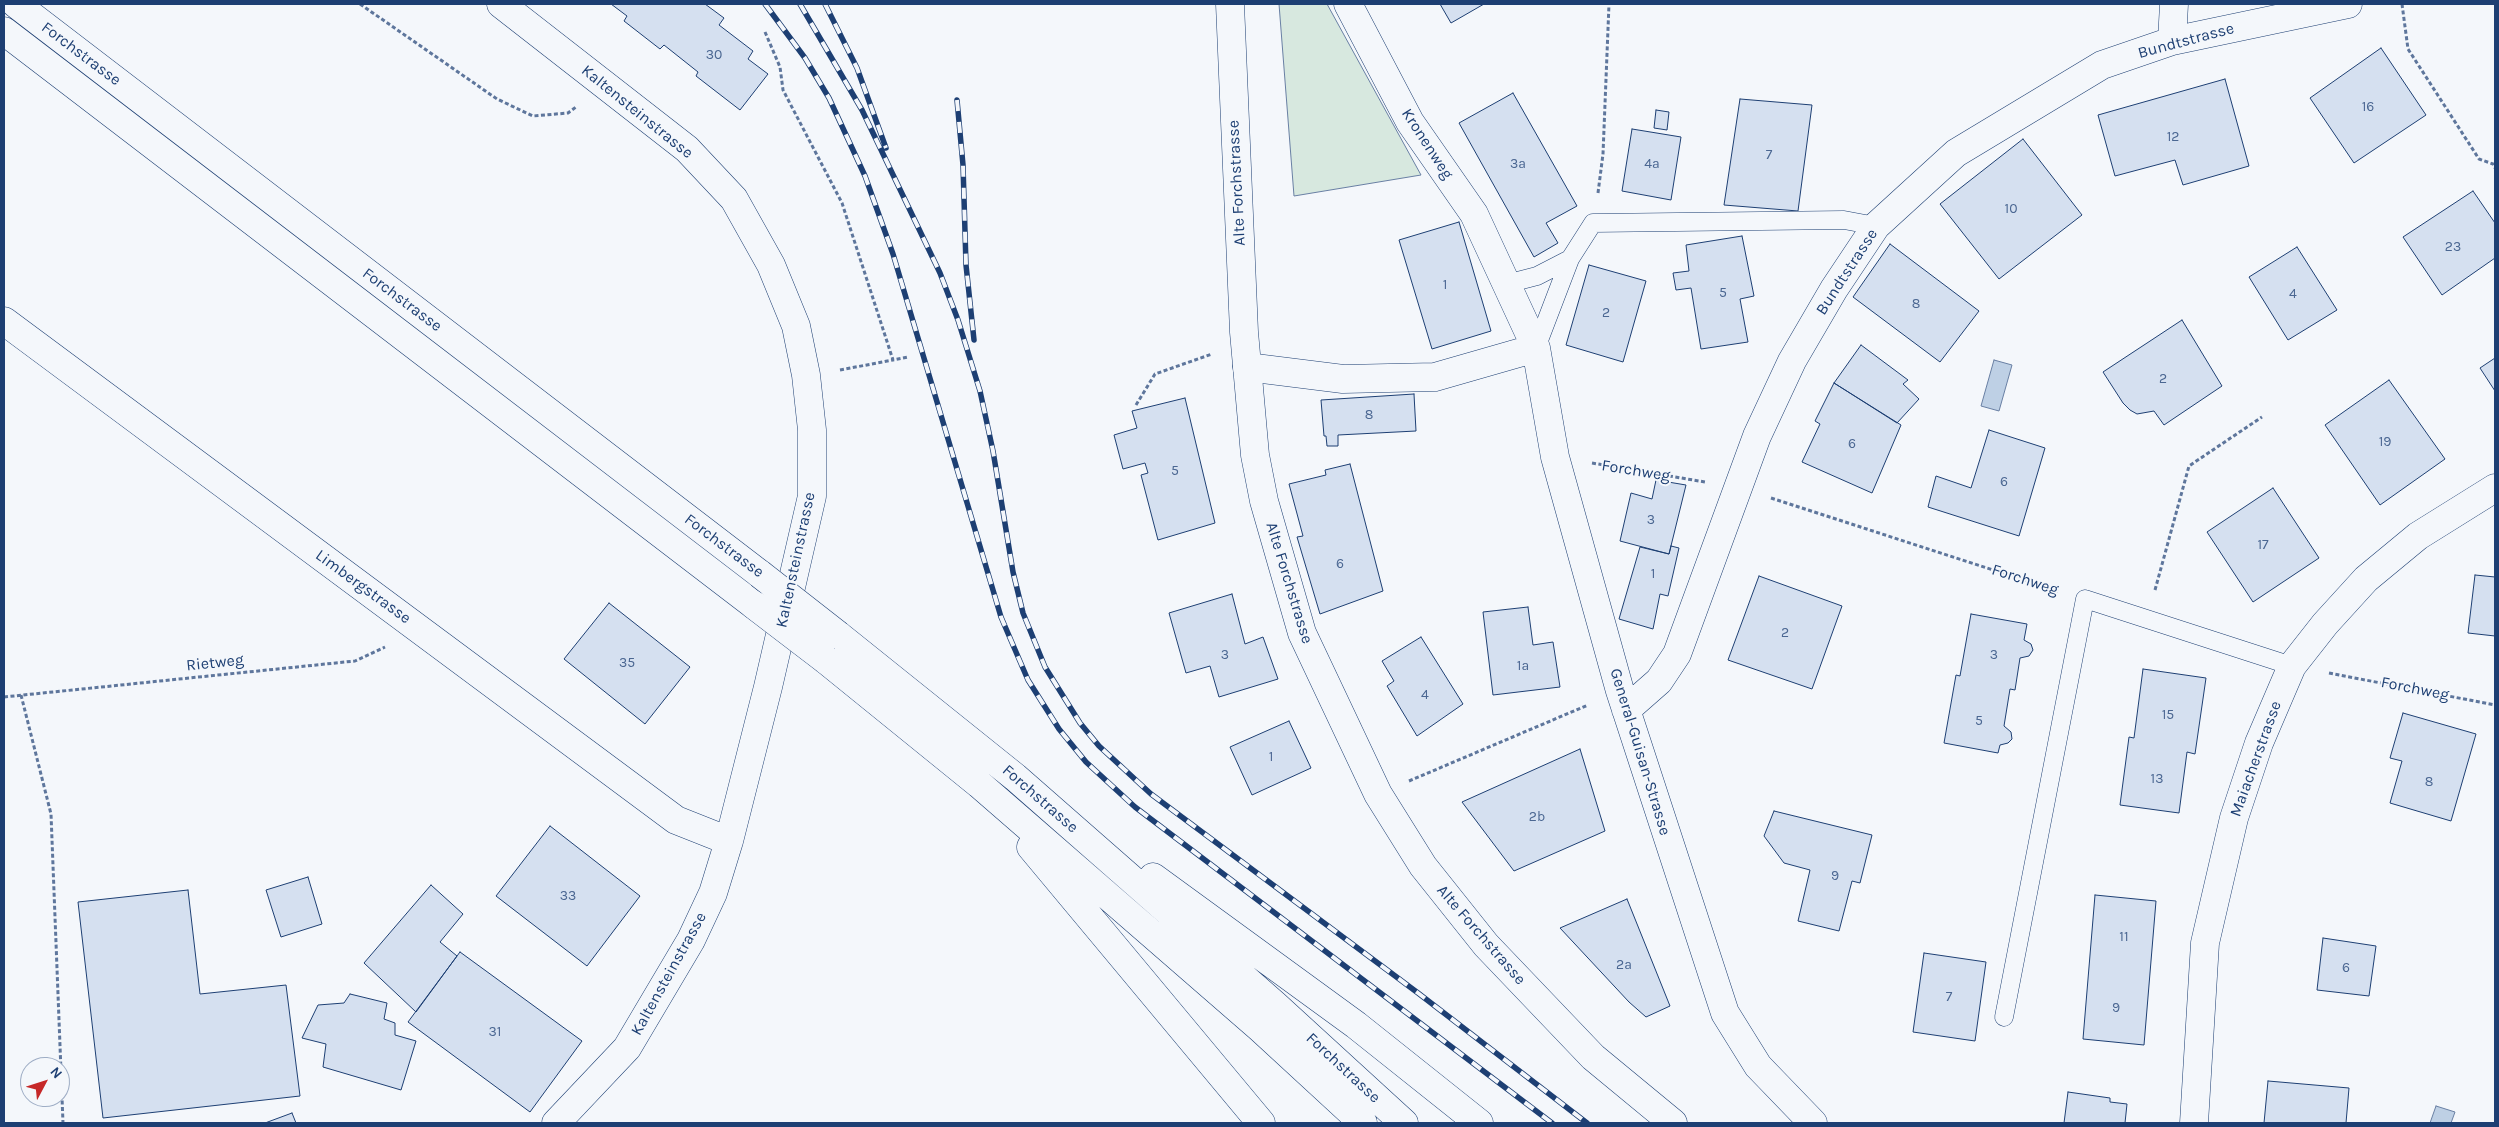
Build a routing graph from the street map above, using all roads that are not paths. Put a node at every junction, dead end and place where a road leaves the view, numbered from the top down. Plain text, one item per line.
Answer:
1 (16, 4) edge
2 (501, 4) edge
3 (1230, 4) edge
4 (1348, 4) edge
5 (2174, 4) edge
6 (2348, 4) edge
7 (4, 31) edge
8 (2172, 42) junction
9 (1876, 226) junction
10 (1570, 259) junction
11 (1506, 284) junction
12 (4, 321) edge
13 (1536, 348) junction
14 (1247, 367) junction
15 (2495, 488) edge
16 (2292, 666) junction
17 (1623, 701) junction
18 (1015, 777) junction
19 (979, 784) junction
20 (729, 841) junction
21 (2004, 1017) dead end
22 (556, 1123) edge
23 (1261, 1123) edge
24 (1363, 1123) edge
25 (1404, 1123) edge
26 (1479, 1123) edge
27 (1673, 1123) edge
28 (1813, 1123) edge
29 (2194, 1123) edge

1 - 18 main road, Forchstrasse, bridge
2 - 20 main road, Kaltensteinstrasse
3 - 14 main road, Alte Forchstrasse
4 - 11 main road, Kronenweg
5 - 8 main road
6 - 8 main road, Bundtstrasse
7 - 19 main road, Forchstrasse, bridge
8 - 9 main road, Bundtstrasse
9 - 10 lane
9 - 17 main road, Bundtstrasse
10 - 11 lane
10 - 13 lane
11 - 13 main road, General-Guisan-Strasse
12 - 20 main road, Limbergstrasse
13 - 14 main road
13 - 17 main road, General-Guisan-Strasse
14 - 27 main road, Alte Forchstrasse
15 - 16 main road, Maiacherstrasse
16 - 21 lane
16 - 29 main road, Maiacherstrasse
17 - 28 main road, General-Guisan-Strasse
18 - 25 main road, Forchstrasse
18 - 26 main road
19 - 23 main road
19 - 24 main road, Forchstrasse
20 - 22 main road, Kaltensteinstrasse

